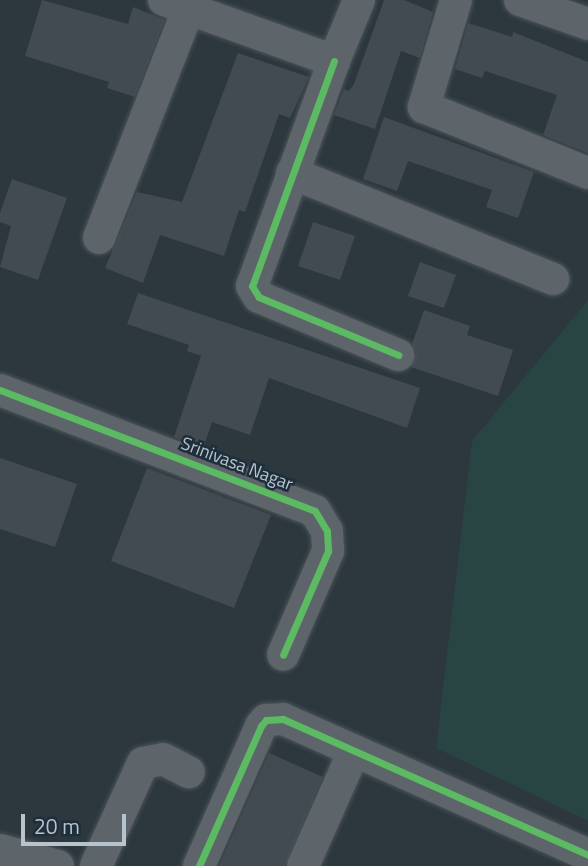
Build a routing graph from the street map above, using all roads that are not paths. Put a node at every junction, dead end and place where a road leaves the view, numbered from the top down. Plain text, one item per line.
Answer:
1 (359, 0) edge
2 (456, 0) edge
3 (520, 0) edge
4 (182, 3) edge
5 (588, 24) edge
6 (334, 61) junction
7 (292, 173) junction
8 (588, 173) edge
9 (99, 238) dead end
10 (553, 279) dead end
11 (398, 355) dead end
12 (0, 390) edge
13 (284, 655) dead end
14 (354, 751) junction
15 (189, 772) dead end
16 (0, 850) edge
17 (588, 855) edge
18 (58, 866) edge
19 (96, 866) edge
20 (199, 866) edge
21 (303, 866) edge

1 - 6 street
2 - 8 street
3 - 5 street
4 - 6 street
4 - 9 street
6 - 7 street
7 - 10 street
7 - 11 street
12 - 13 street, Srinivasa Nagar
14 - 17 street
14 - 20 street
14 - 21 street
15 - 19 street
16 - 18 street

